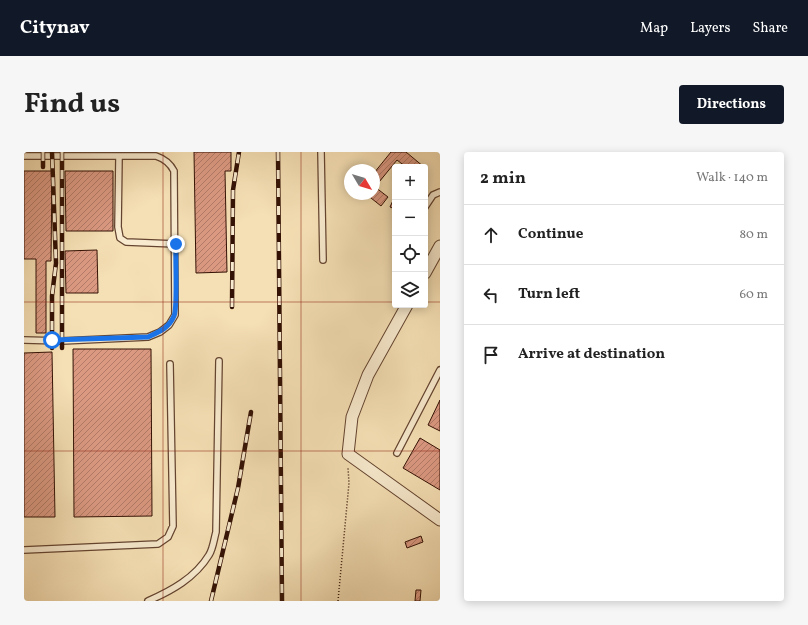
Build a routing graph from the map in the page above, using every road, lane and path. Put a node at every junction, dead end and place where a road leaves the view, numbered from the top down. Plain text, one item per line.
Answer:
1 (322, 152) edge
2 (24, 156) edge
3 (119, 157) junction
4 (440, 192) edge
5 (428, 202) edge
6 (176, 244) junction
7 (440, 246) edge
8 (323, 260) dead end
9 (426, 272) edge
10 (405, 308) edge
11 (24, 340) edge
12 (219, 361) dead end
13 (170, 364) dead end
14 (440, 370) edge
15 (397, 453) dead end
16 (348, 454) junction
17 (440, 520) edge
18 (24, 550) edge
19 (148, 601) edge
20 (338, 601) edge

1 - 8 lane
2 - 3 lane
3 - 6 lane
3 - 6 lane
4 - 5 lane
6 - 11 lane
7 - 9 street
10 - 16 street
12 - 19 lane
13 - 18 lane
14 - 15 lane
16 - 17 street
16 - 20 path

